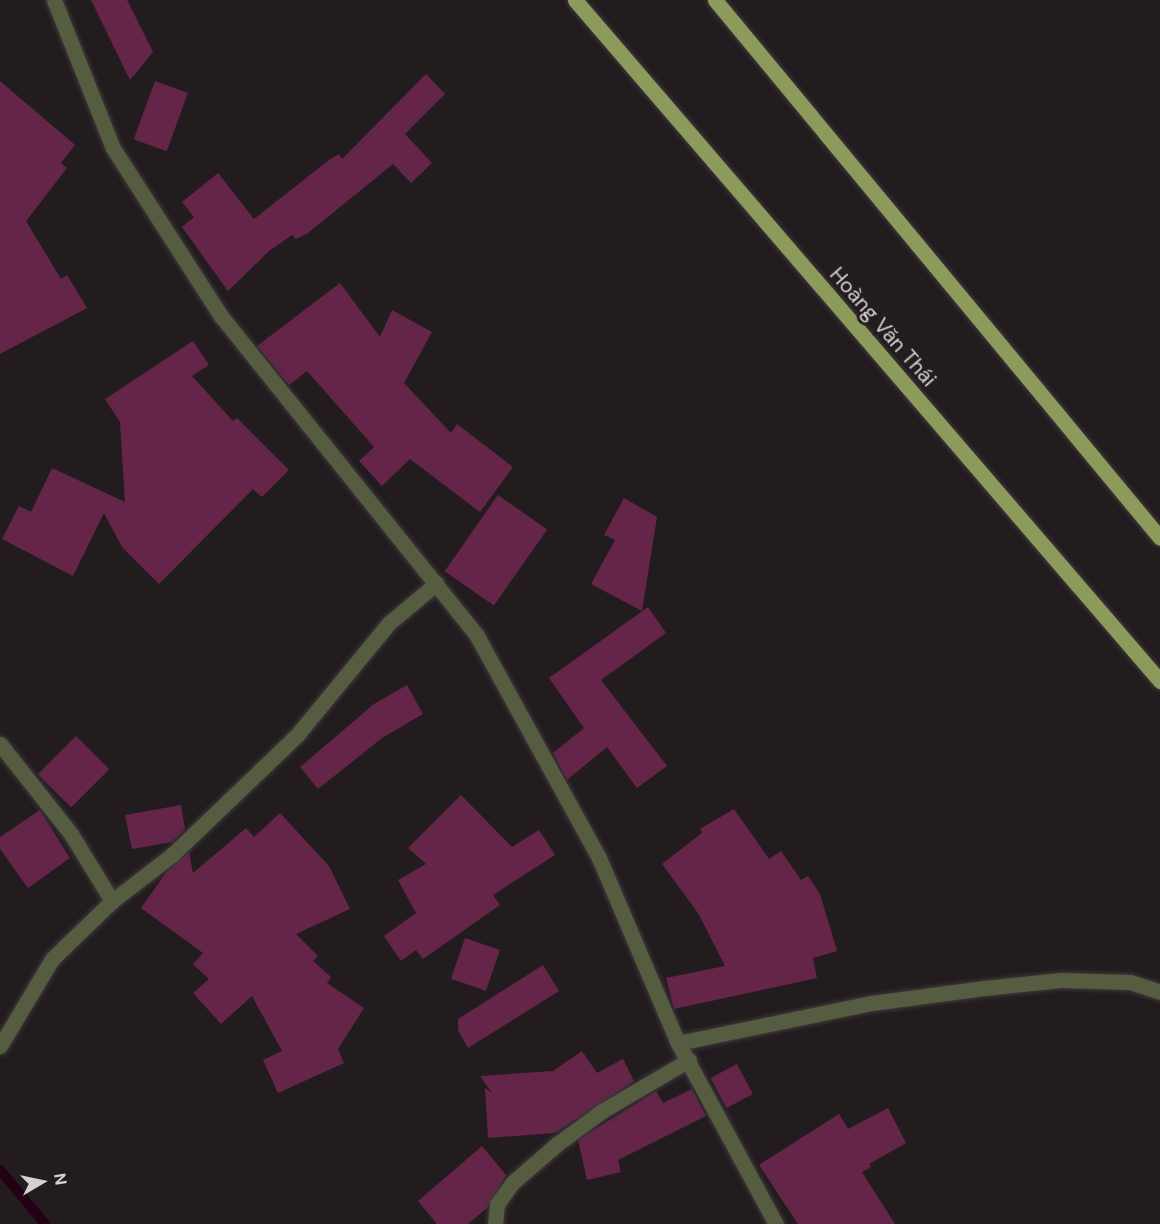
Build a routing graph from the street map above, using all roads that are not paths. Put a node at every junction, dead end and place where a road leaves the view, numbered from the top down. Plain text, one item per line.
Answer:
1 (54, 0) edge
2 (575, 0) edge
3 (715, 0) edge
4 (1160, 538) edge
5 (437, 583) junction
6 (1160, 681) edge
7 (0, 744) edge
8 (112, 902) junction
9 (1160, 992) edge
10 (678, 1043) junction
11 (0, 1046) edge
12 (689, 1060) junction
13 (495, 1224) edge
14 (776, 1224) edge

1 - 5 street
2 - 6 main road, Hoàng Văn Thái
3 - 4 main road
5 - 8 street
5 - 10 street
7 - 8 street
8 - 11 street
9 - 10 street
10 - 12 street
12 - 13 street
12 - 14 street

